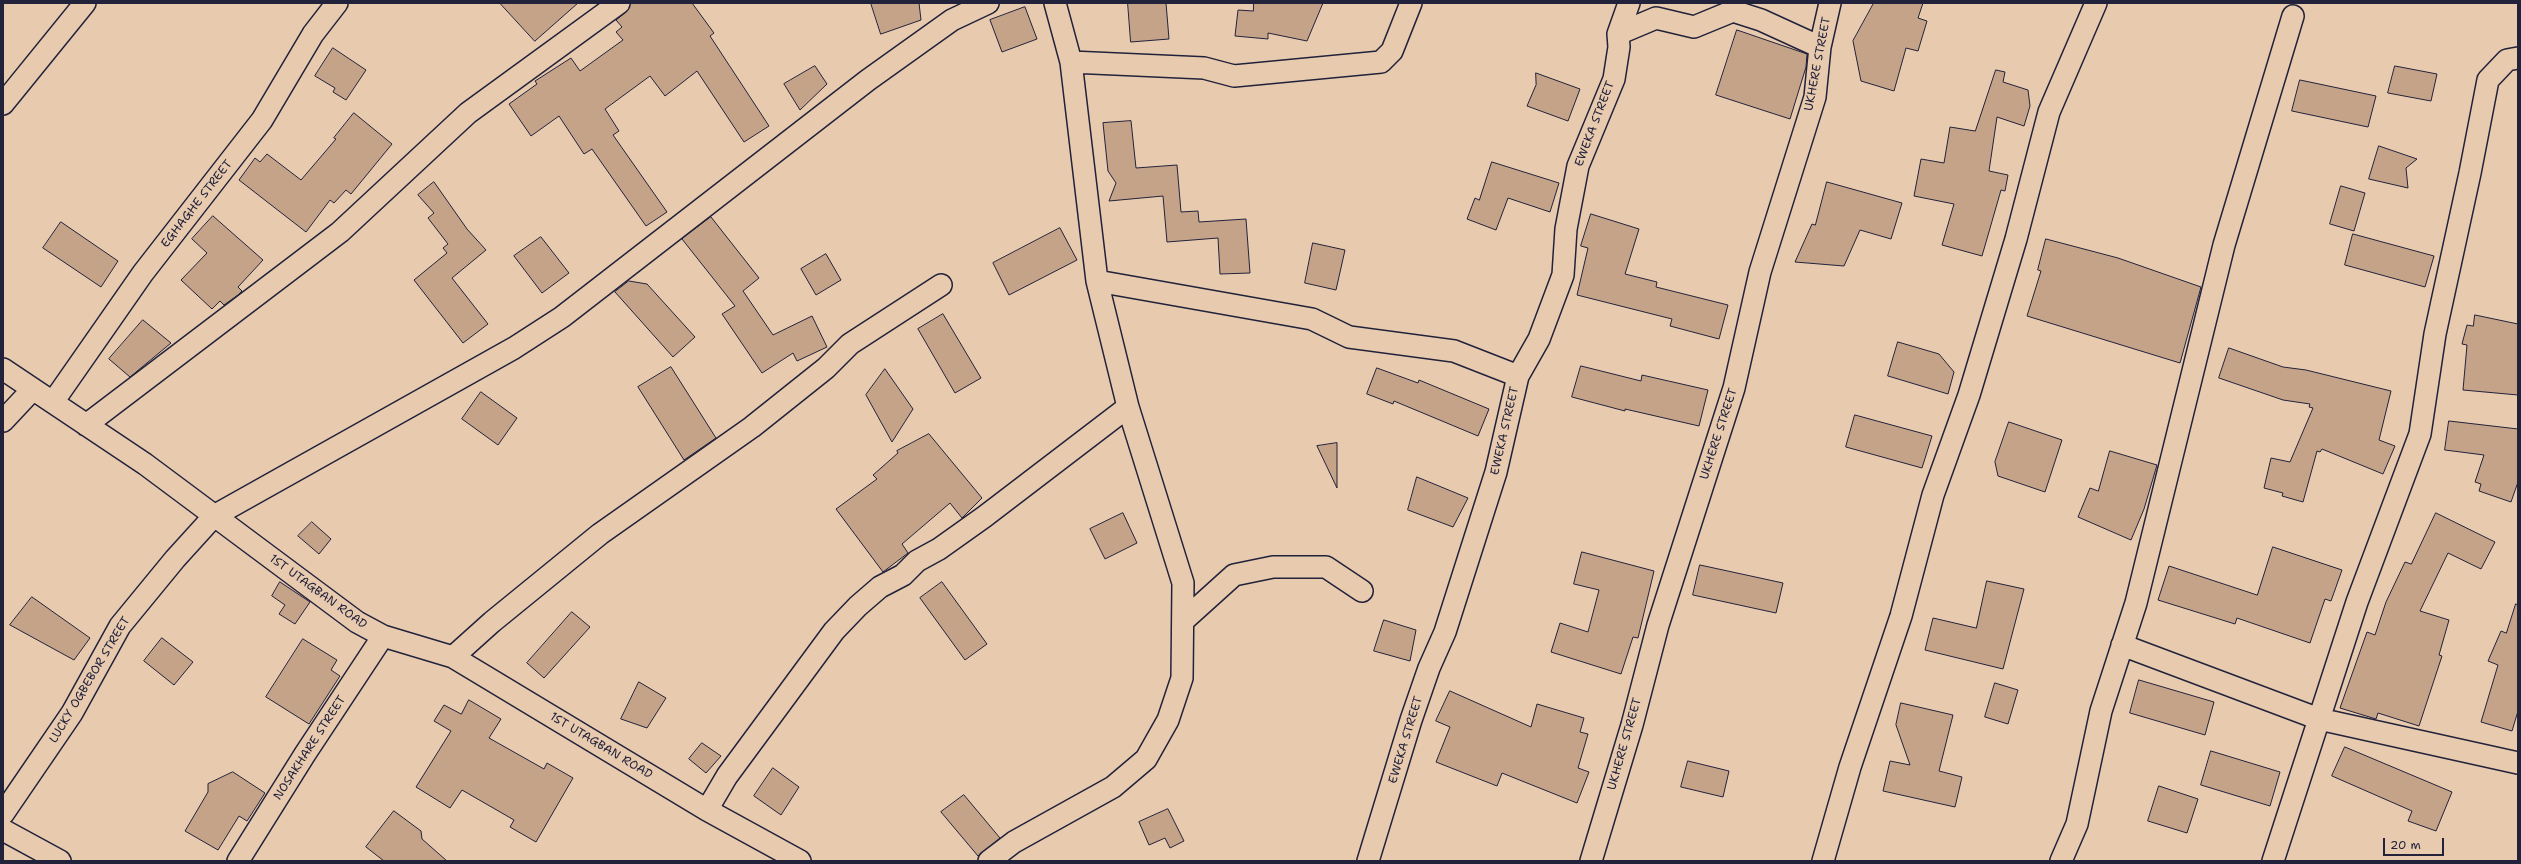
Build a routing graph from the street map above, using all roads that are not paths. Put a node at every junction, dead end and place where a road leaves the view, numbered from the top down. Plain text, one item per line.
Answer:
1 (85, 3) edge
2 (337, 3) edge
3 (619, 3) edge
4 (988, 3) edge
5 (1055, 3) edge
6 (1411, 3) edge
7 (1629, 3) edge
8 (1830, 3) edge
9 (2096, 3) edge
10 (2293, 16) dead end
11 (1618, 34) junction
12 (1820, 47) junction
13 (2518, 58) edge
14 (1071, 62) junction
15 (3, 104) edge
16 (1097, 281) junction
17 (941, 285) dead end
18 (3, 368) edge
19 (1518, 376) junction
20 (33, 389) junction
21 (53, 402) junction
22 (1128, 407) junction
23 (3, 421) edge
24 (86, 424) junction
25 (214, 516) junction
26 (1362, 591) dead end
27 (1182, 621) junction
28 (383, 636) junction
29 (2122, 645) junction
30 (453, 657) junction
31 (2319, 719) junction
32 (2518, 763) edge
33 (707, 810) junction
34 (3, 814) edge
35 (3, 830) edge
36 (60, 861) edge
37 (238, 861) edge
38 (800, 861) edge
39 (989, 861) edge
40 (1368, 861) edge
41 (1591, 861) edge
42 (1823, 861) edge
43 (2061, 861) edge
44 (2273, 861) edge

1 - 15 street
2 - 21 street, EGHAGHE STREET
3 - 24 street
4 - 25 street, LUCKY OGBEBOR STREET
5 - 14 street
6 - 14 street
7 - 11 street, EWEKA STREET
8 - 12 street, UKHERE STREET
9 - 42 street
10 - 29 street
11 - 12 street
11 - 19 street, EWEKA STREET
12 - 41 street, UKHERE STREET
13 - 31 street
14 - 16 street
16 - 19 street
16 - 22 street
17 - 30 street
18 - 20 street, 1ST UTAGBAN ROAD
19 - 40 street, EWEKA STREET
20 - 21 street, 1ST UTAGBAN ROAD
20 - 23 street
21 - 24 street, 1ST UTAGBAN ROAD
22 - 27 street
22 - 33 street
24 - 25 street, 1ST UTAGBAN ROAD
25 - 28 street, 1ST UTAGBAN ROAD
25 - 34 street, LUCKY OGBEBOR STREET
26 - 27 street
27 - 39 street
28 - 30 street, 1ST UTAGBAN ROAD
28 - 37 street, NOSAKHARE STREET
29 - 31 street
29 - 43 street
30 - 33 street, 1ST UTAGBAN ROAD
31 - 32 street
31 - 44 street
33 - 38 street, 1ST UTAGBAN ROAD
35 - 36 street

